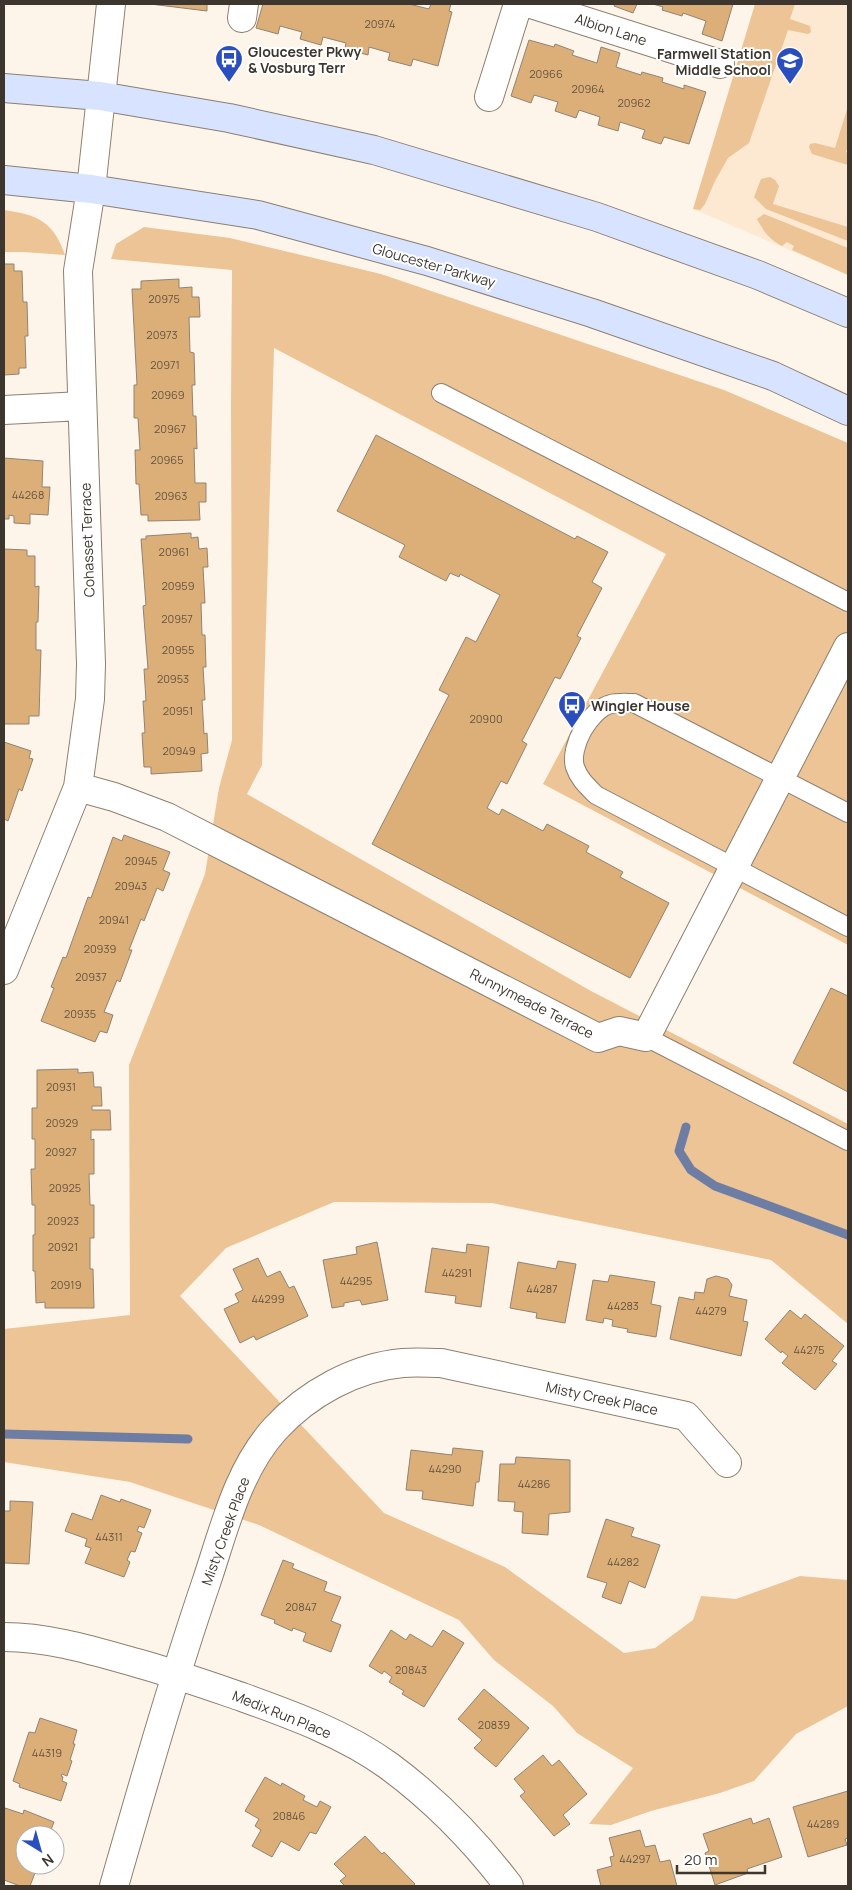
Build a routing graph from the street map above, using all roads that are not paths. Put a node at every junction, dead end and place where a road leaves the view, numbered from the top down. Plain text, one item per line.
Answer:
1 (111, 4) edge
2 (518, 4) edge
3 (531, 4) edge
4 (720, 64) dead end
5 (4, 88) edge
6 (100, 96) junction
7 (489, 97) dead end
8 (4, 180) edge
9 (91, 189) junction
10 (848, 313) edge
11 (442, 393) dead end
12 (82, 406) junction
13 (4, 410) edge
14 (848, 411) edge
15 (848, 602) edge
16 (848, 647) edge
17 (780, 779) junction
18 (78, 788) junction
19 (848, 813) edge
20 (734, 869) junction
21 (848, 927) edge
22 (4, 970) edge
23 (646, 1037) junction
24 (848, 1141) edge
25 (727, 1463) dead end
26 (4, 1637) edge
27 (176, 1673) junction
28 (114, 1886) edge
29 (509, 1886) edge

1 - 6 street, Cohasset Terrace
2 - 7 street
3 - 4 street, Albion Lane
5 - 6 main road
6 - 9 street, Cohasset Terrace
6 - 10 main road
8 - 9 main road, Gloucester Parkway
9 - 12 street, Cohasset Terrace
9 - 14 main road, Gloucester Parkway
11 - 15 lane
12 - 13 street
12 - 18 street, Cohasset Terrace
16 - 17 street
17 - 19 lane
17 - 20 street
17 - 20 lane
18 - 22 street, Cohasset Terrace
18 - 23 street, Runnymeade Terrace
20 - 21 lane
20 - 23 street
23 - 24 lane
25 - 27 street, Misty Creek Place
26 - 27 street, Medix Run Place
27 - 28 street, Misty Creek Place
27 - 29 street, Medix Run Place

